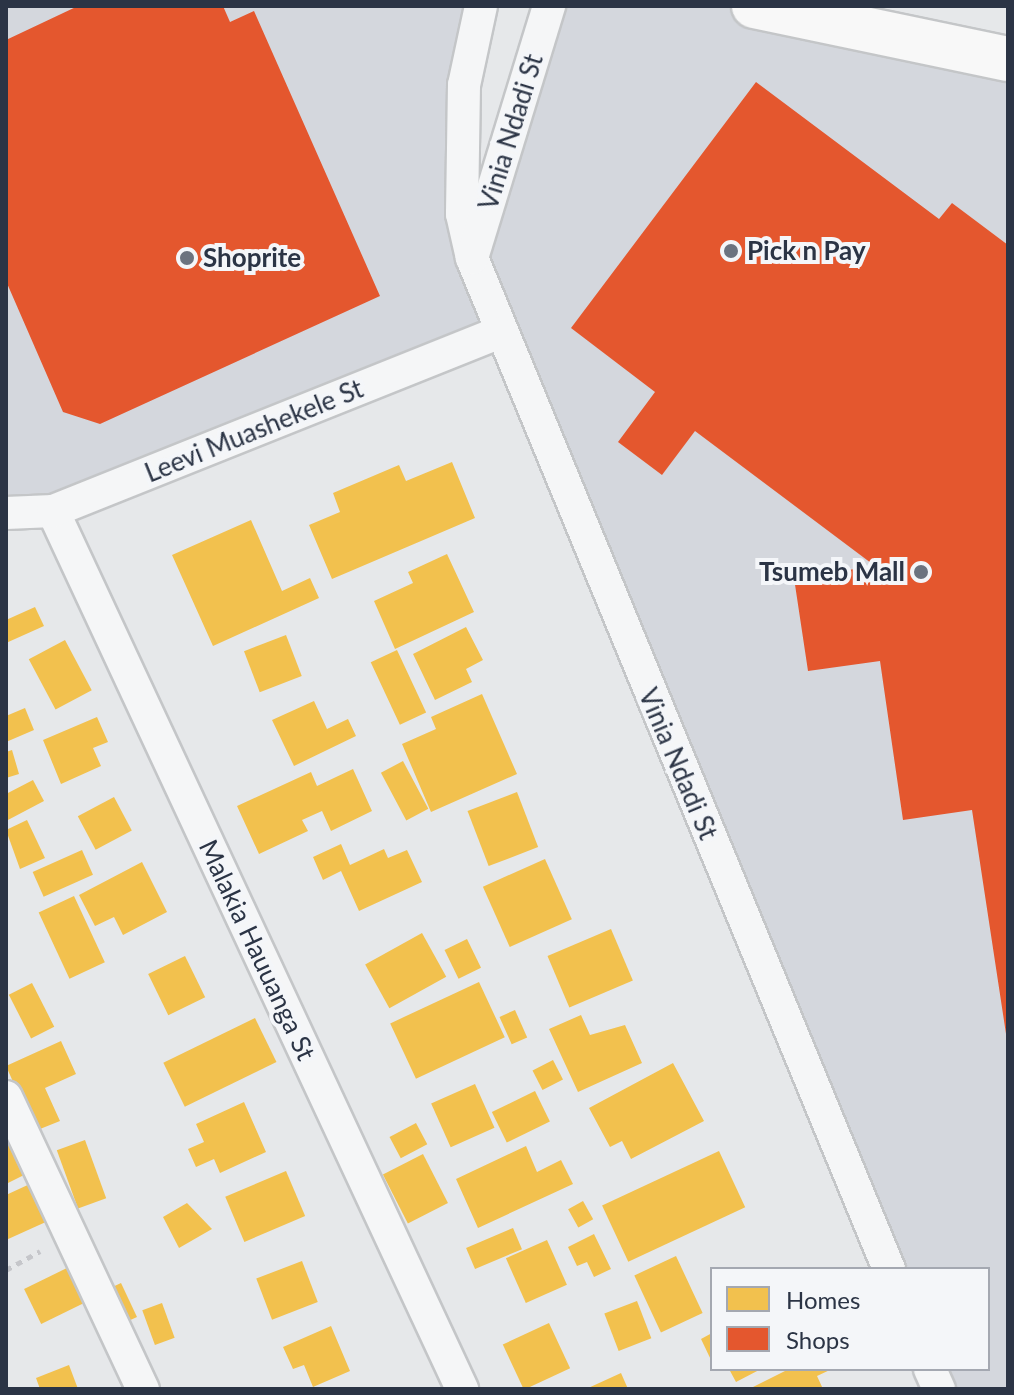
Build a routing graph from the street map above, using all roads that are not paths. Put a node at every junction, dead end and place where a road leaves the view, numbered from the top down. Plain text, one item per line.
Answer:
1 (481, 6) edge
2 (549, 6) edge
3 (754, 6) edge
4 (1008, 59) edge
5 (472, 258) junction
6 (498, 333) junction
7 (53, 511) junction
8 (6, 513) edge
9 (6, 1097) edge
10 (888, 1267) edge
11 (143, 1389) edge
12 (462, 1389) edge

1 - 5 street, Vinia Ndadi St
2 - 5 street, Vinia Ndadi St
3 - 4 highway
5 - 6 street, Vinia Ndadi St
6 - 7 street, Leevi Muashekele St
6 - 10 street, Vinia Ndadi St
7 - 8 street, Leevi Muashekele St
7 - 12 street, Malakia Hauuanga St
9 - 11 street

